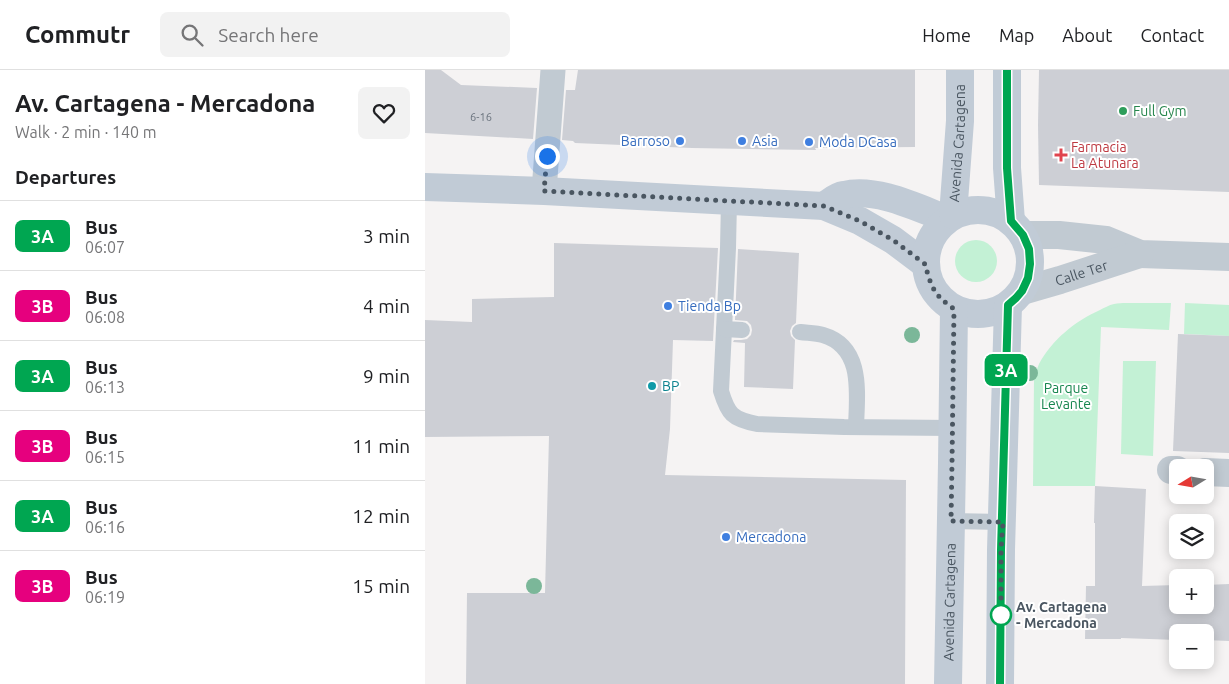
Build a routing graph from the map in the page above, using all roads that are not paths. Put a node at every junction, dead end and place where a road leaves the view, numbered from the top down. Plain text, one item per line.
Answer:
1 (553, 70) edge
2 (960, 70) edge
3 (1007, 70) edge
4 (425, 187) edge
5 (544, 191) junction
6 (729, 202) junction
7 (824, 206) junction
8 (950, 217) junction
9 (1017, 228) junction
10 (1140, 254) junction
11 (1229, 257) edge
12 (925, 264) junction
13 (1015, 298) junction
14 (954, 309) junction
15 (724, 329) junction
16 (742, 330) dead end
17 (800, 332) dead end
18 (856, 427) junction
19 (952, 428) junction
20 (1214, 472) edge
21 (1229, 473) edge
22 (951, 521) junction
23 (1003, 522) junction
24 (947, 684) edge
25 (1000, 684) edge

1 - 5 street
2 - 8 main road, Avenida Cartagena
3 - 9 main road
4 - 5 main road
5 - 6 main road
6 - 7 main road
6 - 15 lane
7 - 8 main road
7 - 12 main road
8 - 9 main road
8 - 12 main road
9 - 10 street, Calle Ter
9 - 13 main road
10 - 11 street, Calle Ter
10 - 13 street, Calle Ter
12 - 14 main road
13 - 14 main road
13 - 23 main road
14 - 19 main road, Avenida Cartagena
15 - 16 lane
15 - 18 lane
17 - 18 lane
18 - 19 lane
19 - 22 main road, Avenida Cartagena
20 - 21 street
22 - 23 lane
22 - 24 main road, Avenida Cartagena
23 - 25 main road

